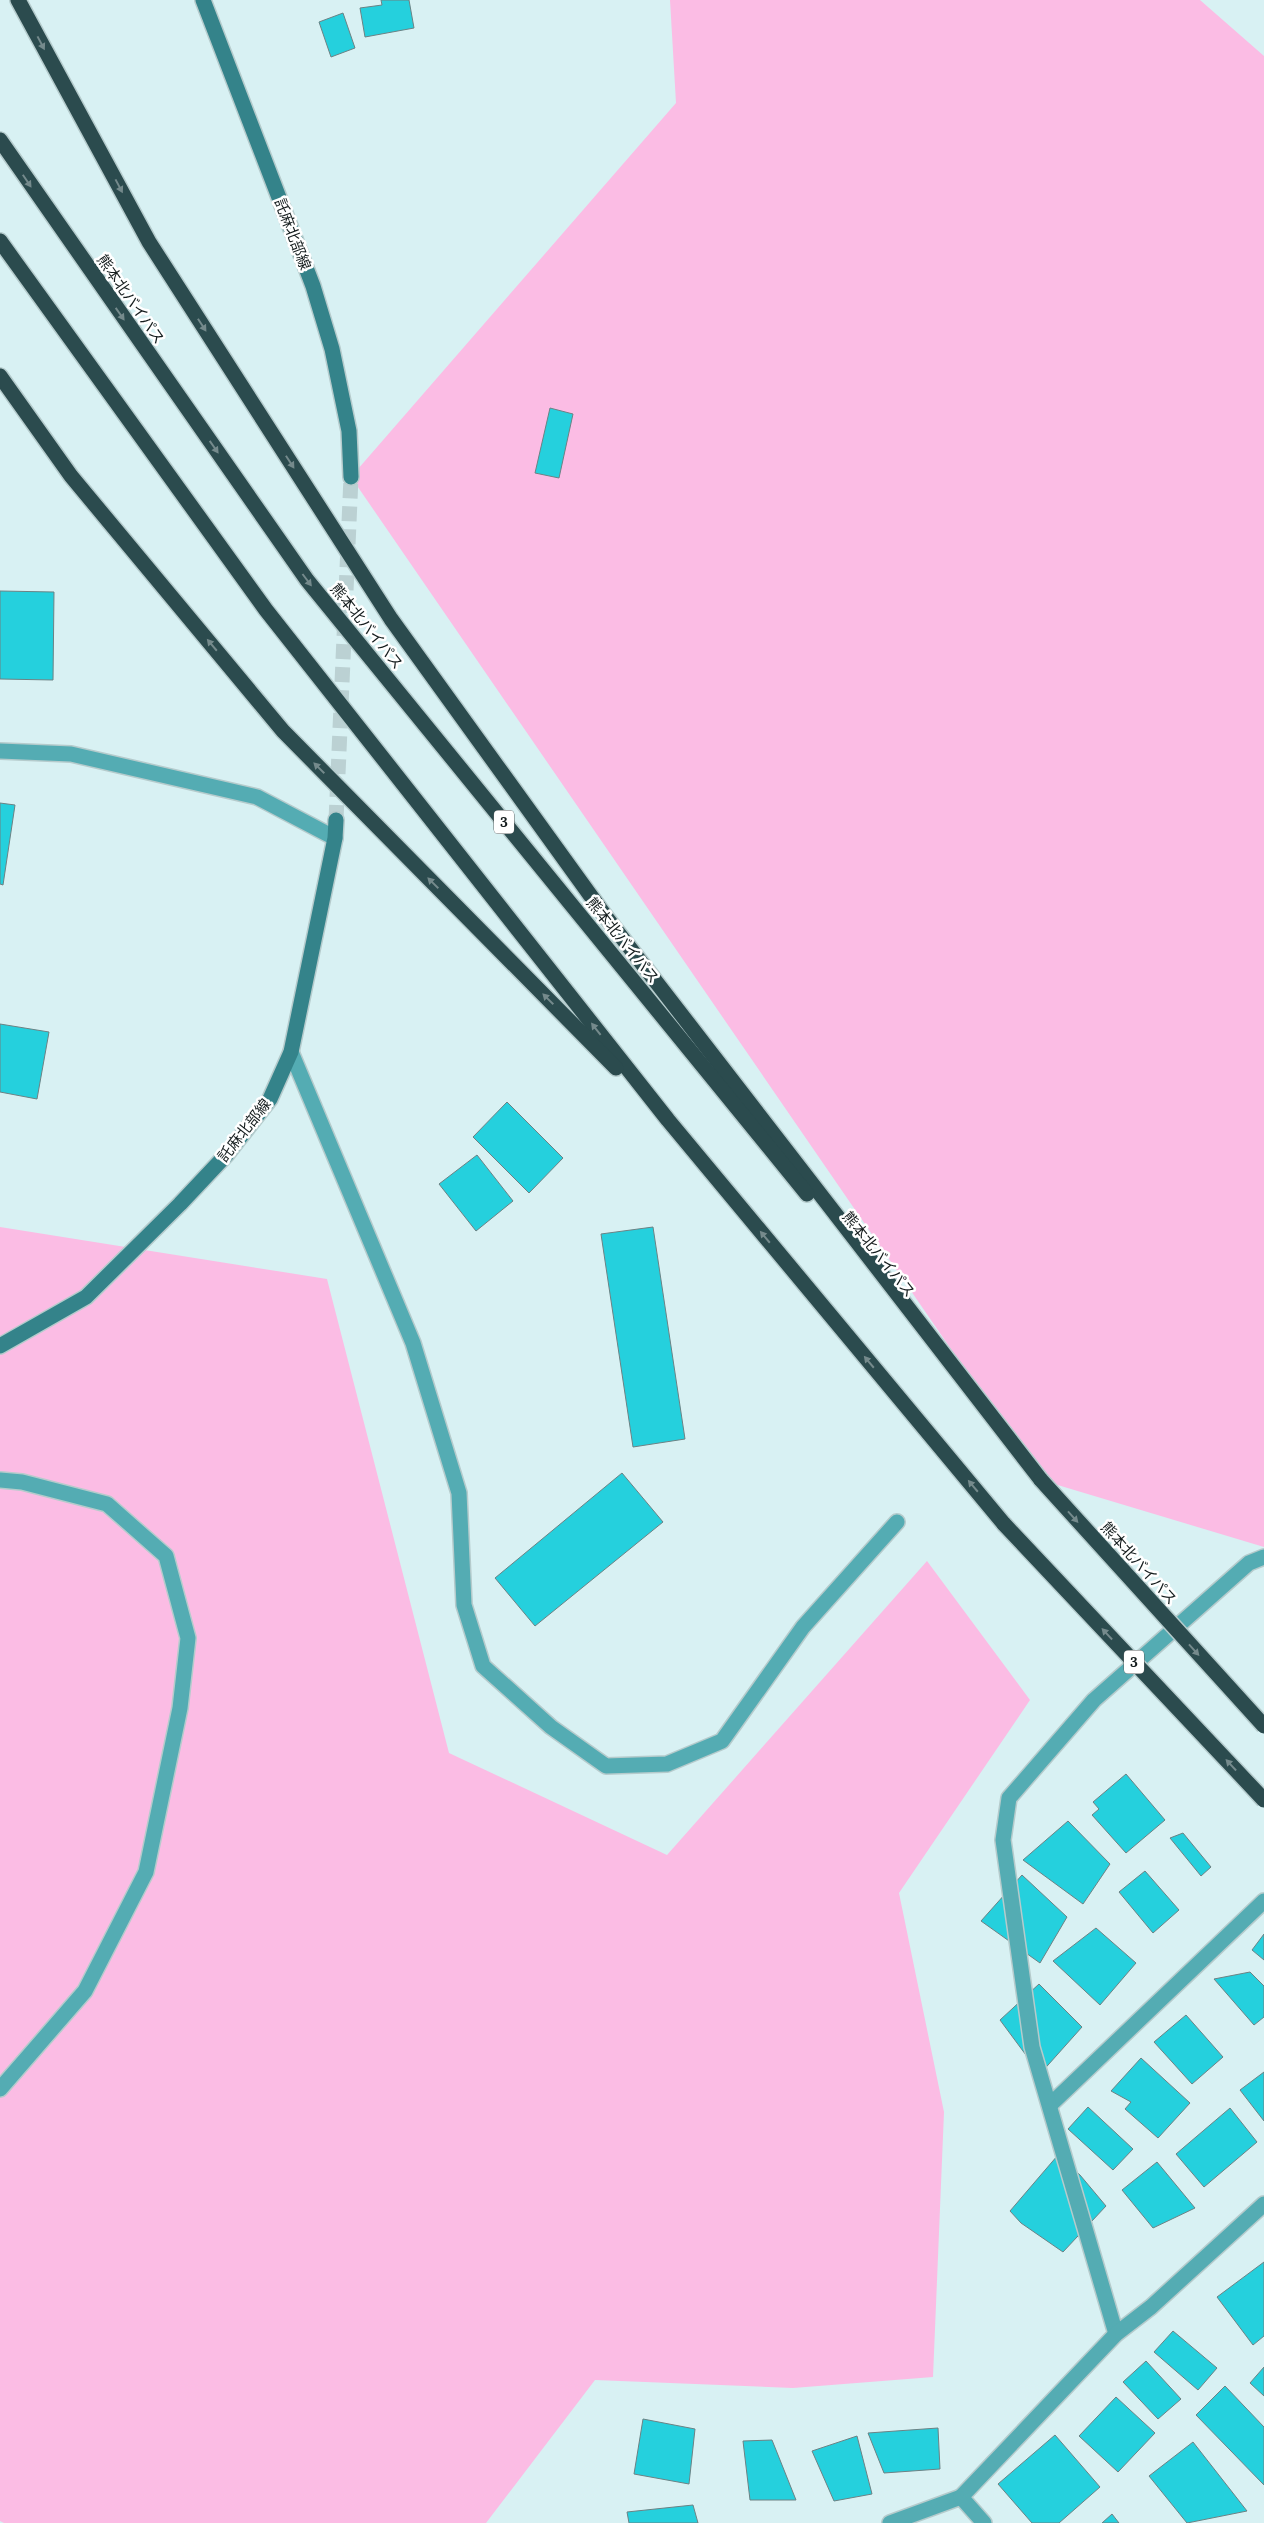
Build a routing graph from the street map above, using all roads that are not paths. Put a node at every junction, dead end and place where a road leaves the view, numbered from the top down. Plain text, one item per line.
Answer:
1 (18, 0) edge
2 (203, 0) edge
3 (0, 140) edge
4 (0, 241) edge
5 (0, 376) edge
6 (351, 478) tunnel mouth
7 (0, 751) edge
8 (336, 820) tunnel mouth
9 (335, 838) junction
10 (291, 1052) junction
11 (668, 1120) junction
12 (0, 1346) edge
13 (0, 1480) edge
14 (1040, 1480) junction
15 (897, 1522) dead end
16 (1264, 1557) edge
17 (1264, 1726) edge
18 (1264, 1800) edge
19 (1264, 1902) edge
20 (0, 2089) edge
21 (1050, 2105) junction
22 (1264, 2204) edge
23 (1116, 2334) junction
24 (961, 2498) junction
25 (890, 2523) edge
26 (984, 2523) edge

1 -> 14 highway
2 - 6 main road, 託麻北部線
3 -> 14 highway, 熊本北バイパス / 3
11 -> 4 highway, 3
11 -> 5 highway
7 - 9 street
8 - 9 main road, 託麻北部線
9 - 10 main road, 託麻北部線
10 - 12 main road, 託麻北部線
10 - 15 street
18 -> 11 highway, 3, bridge
13 - 20 street
14 -> 17 highway, 熊本北バイパス / 3, bridge
16 - 21 street
19 - 21 street
21 - 23 street
22 - 23 street
23 - 24 street
24 - 25 street
24 - 26 street

